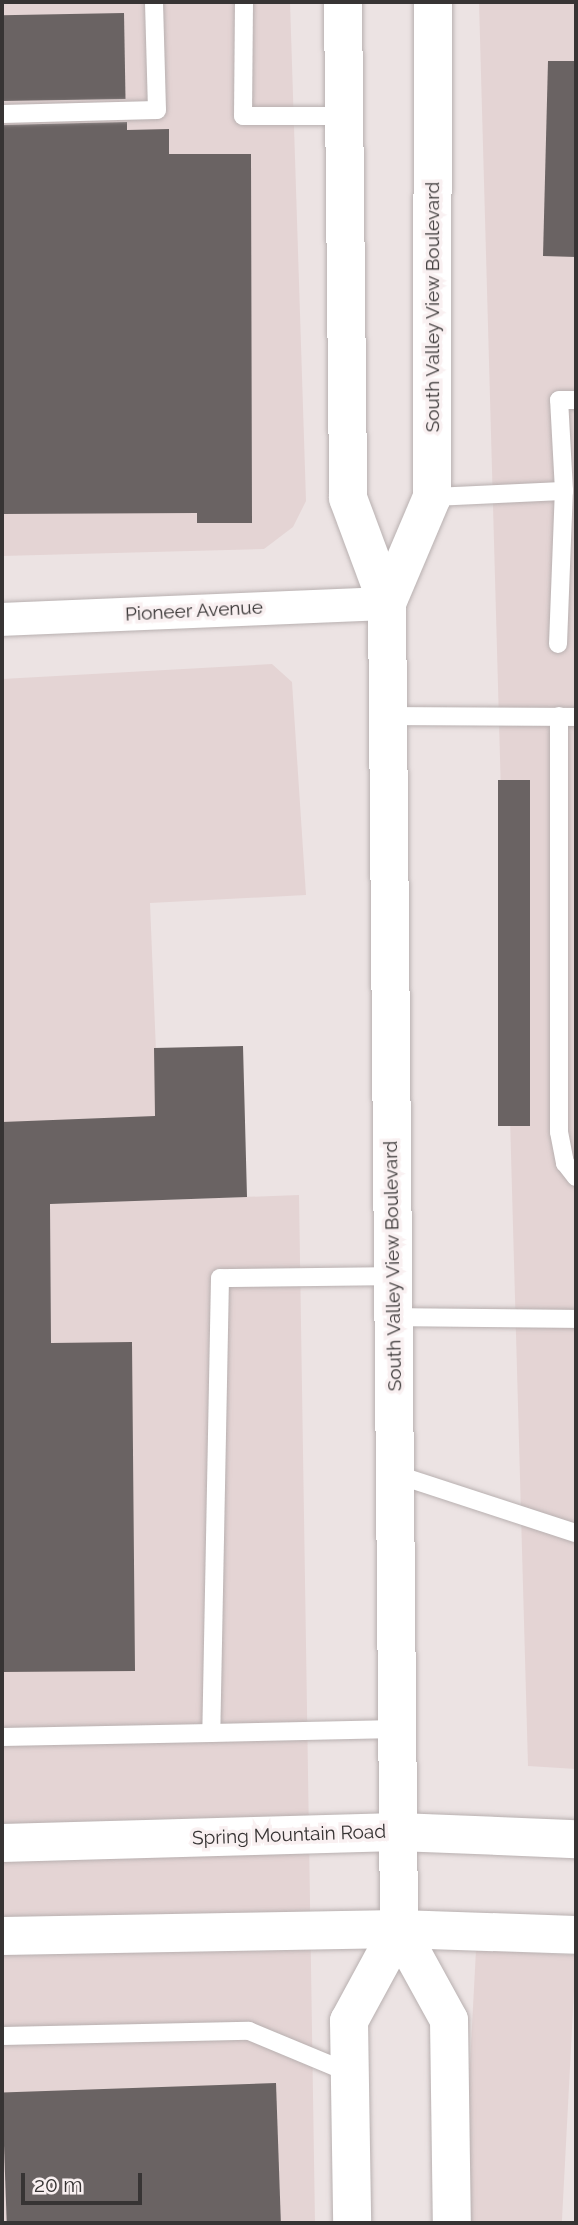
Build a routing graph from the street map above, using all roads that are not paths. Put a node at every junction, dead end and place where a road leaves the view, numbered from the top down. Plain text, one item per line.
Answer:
1 (154, 2) edge
2 (244, 2) edge
3 (343, 2) edge
4 (433, 2) edge
5 (2, 114) edge
6 (344, 116) junction
7 (576, 400) edge
8 (564, 491) junction
9 (432, 497) junction
10 (387, 603) junction
11 (2, 619) edge
12 (558, 645) dead end
13 (388, 716) junction
14 (568, 716) edge
15 (576, 1177) edge
16 (393, 1276) junction
17 (393, 1317) junction
18 (576, 1319) edge
19 (395, 1474) junction
20 (576, 1533) edge
21 (397, 1729) junction
22 (211, 1733) junction
23 (2, 1737) edge
24 (398, 1832) junction
25 (576, 1839) edge
26 (2, 1843) edge
27 (399, 1929) junction
28 (576, 1935) edge
29 (2, 1936) edge
30 (2, 2036) edge
31 (350, 2073) junction
32 (352, 2223) edge
33 (452, 2223) edge

1 - 5 lane
2 - 6 lane
3 - 6 main road, South Valley View Boulevard
4 - 9 main road, South Valley View Boulevard
6 - 10 main road, South Valley View Boulevard
7 - 8 lane
8 - 9 lane
8 - 12 lane
9 - 10 main road, South Valley View Boulevard
10 - 11 street, Pioneer Avenue
10 - 13 main road, South Valley View Boulevard
13 - 14 lane
13 - 16 main road, South Valley View Boulevard
14 - 15 lane
16 - 17 main road, South Valley View Boulevard
16 - 22 lane
17 - 18 lane
17 - 19 main road, South Valley View Boulevard
19 - 20 lane
19 - 21 main road, South Valley View Boulevard
21 - 22 lane
21 - 24 main road, South Valley View Boulevard
22 - 23 lane
24 - 25 main road, Spring Mountain Road
24 - 26 main road, Spring Mountain Road
24 - 27 main road, South Valley View Boulevard
27 - 28 main road
27 - 29 main road
27 - 31 main road, South Valley View Boulevard
27 - 33 main road, South Valley View Boulevard
30 - 31 lane
31 - 32 main road, South Valley View Boulevard

